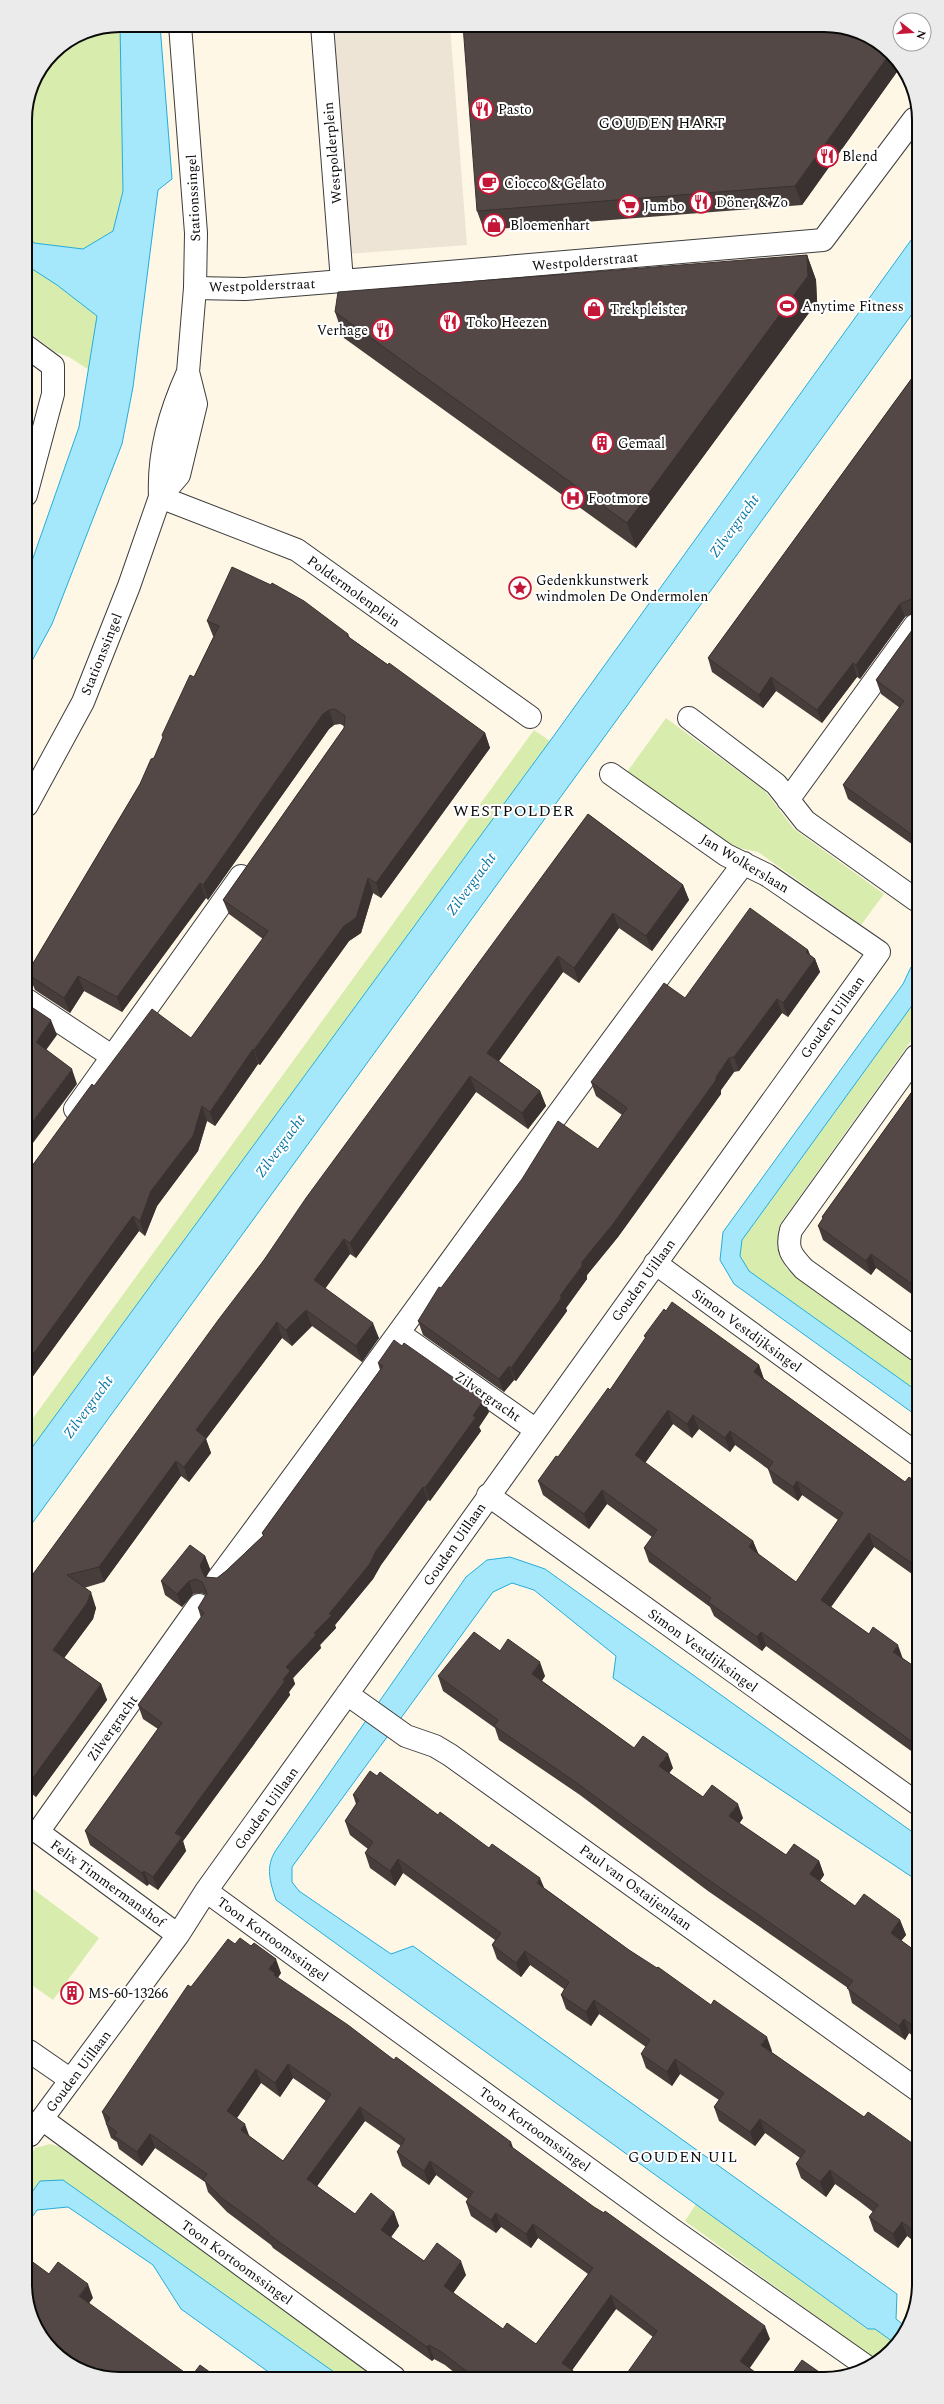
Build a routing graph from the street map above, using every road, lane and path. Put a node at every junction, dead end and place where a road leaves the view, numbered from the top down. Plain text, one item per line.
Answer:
1 (181, 32) edge
2 (323, 32) edge
3 (912, 122) edge
4 (342, 281) junction
5 (195, 288) junction
6 (32, 350) edge
7 (32, 473) edge
8 (160, 497) junction
9 (912, 629) edge
10 (530, 717) dead end
11 (689, 718) dead end
12 (611, 774) dead end
13 (32, 796) edge
14 (788, 800) junction
15 (254, 858) edge
16 (744, 863) junction
17 (912, 897) edge
18 (879, 952) joint
19 (32, 1003) edge
20 (113, 1057) junction
21 (912, 1062) edge
22 (64, 1124) edge
23 (655, 1263) junction
24 (400, 1334) junction
25 (912, 1346) edge
26 (536, 1430) junction
27 (912, 1450) edge
28 (488, 1495) junction
29 (217, 1580) edge
30 (199, 1605) edge
31 (347, 1694) junction
32 (912, 1800) edge
33 (38, 1832) joint
34 (206, 1891) junction
35 (178, 1935) junction
36 (32, 2053) edge
37 (71, 2080) junction
38 (912, 2086) edge
39 (36, 2127) edge
40 (862, 2363) edge
41 (387, 2372) edge

1 - 5 street, Stationssingel
2 - 4 street, Westpolderplein
3 - 4 street, Westpolderstraat
4 - 5 street, Westpolderstraat
5 - 8 street, Stationssingel
6 - 7 street
8 - 10 street, Poldermolenplein
8 - 13 street, Stationssingel
9 - 14 street
11 - 14 street
12 - 16 street, Jan Wolkerslaan
14 - 17 street
15 - 20 street
16 - 18 street, Jan Wolkerslaan
16 - 24 street
18 - 23 street, Gouden Uillaan
19 - 20 street
20 - 22 street
21 - 25 street
23 - 26 street, Gouden Uillaan
23 - 27 street, Simon Vestdijksingel
24 - 26 street, Zilvergracht
24 - 29 street
26 - 28 street, Gouden Uillaan
28 - 31 street, Gouden Uillaan
28 - 32 street, Simon Vestdijksingel
30 - 33 street, Zilvergracht
31 - 34 street, Gouden Uillaan
31 - 38 street, Paul van Ostaijenlaan
33 - 35 street, Felix Timmermanshof
34 - 35 street, Gouden Uillaan
34 - 40 street, Toon Kortoomssingel
35 - 37 street, Gouden Uillaan
36 - 37 street
37 - 39 street, Gouden Uillaan
39 - 41 street, Toon Kortoomssingel

